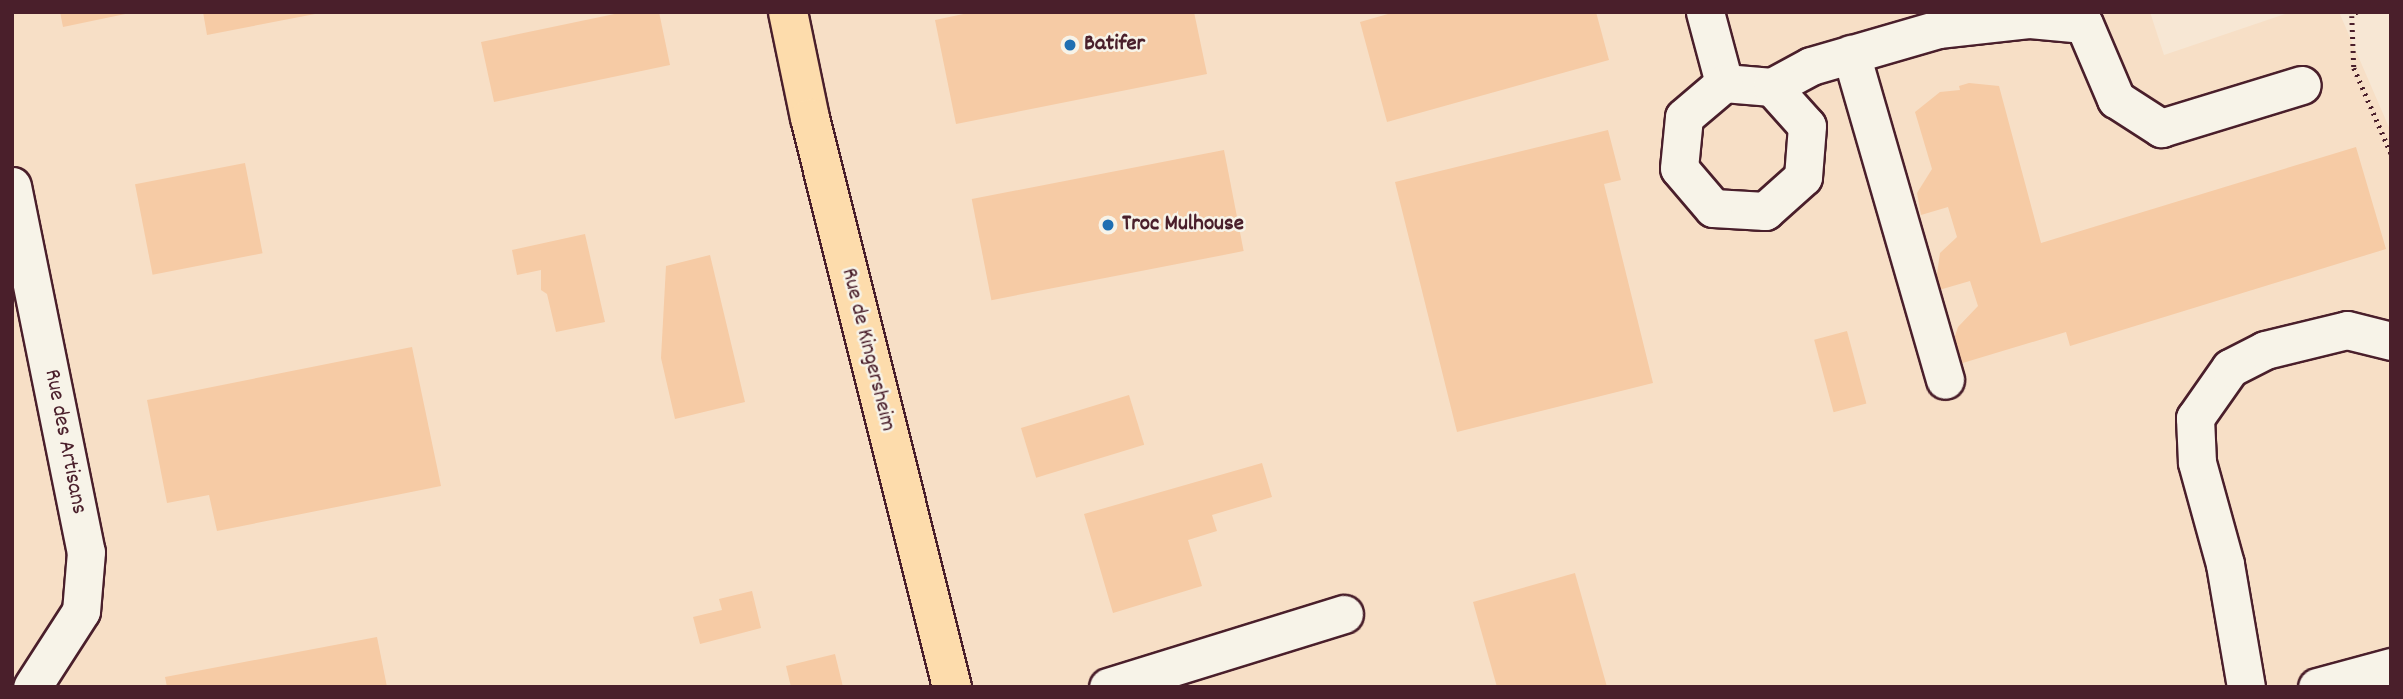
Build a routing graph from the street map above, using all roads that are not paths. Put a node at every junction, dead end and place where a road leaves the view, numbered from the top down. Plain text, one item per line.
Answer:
1 (788, 12) edge
2 (1704, 12) edge
3 (1851, 54) junction
4 (1724, 83) junction
5 (2302, 85) dead end
6 (1772, 87) junction
7 (12, 186) edge
8 (2391, 341) edge
9 (1945, 380) dead end
10 (1344, 614) dead end
11 (2391, 667) edge
12 (32, 687) edge
13 (952, 687) edge
14 (1108, 687) edge
15 (2246, 687) edge
16 (2317, 687) edge

1 - 13 main road, Rue de Kingersheim
2 - 4 street
3 - 5 street
3 - 6 street
3 - 9 street
4 - 6 street
4 - 6 street
7 - 12 street, Rue des Artisans
8 - 15 street
10 - 14 street
11 - 16 street

